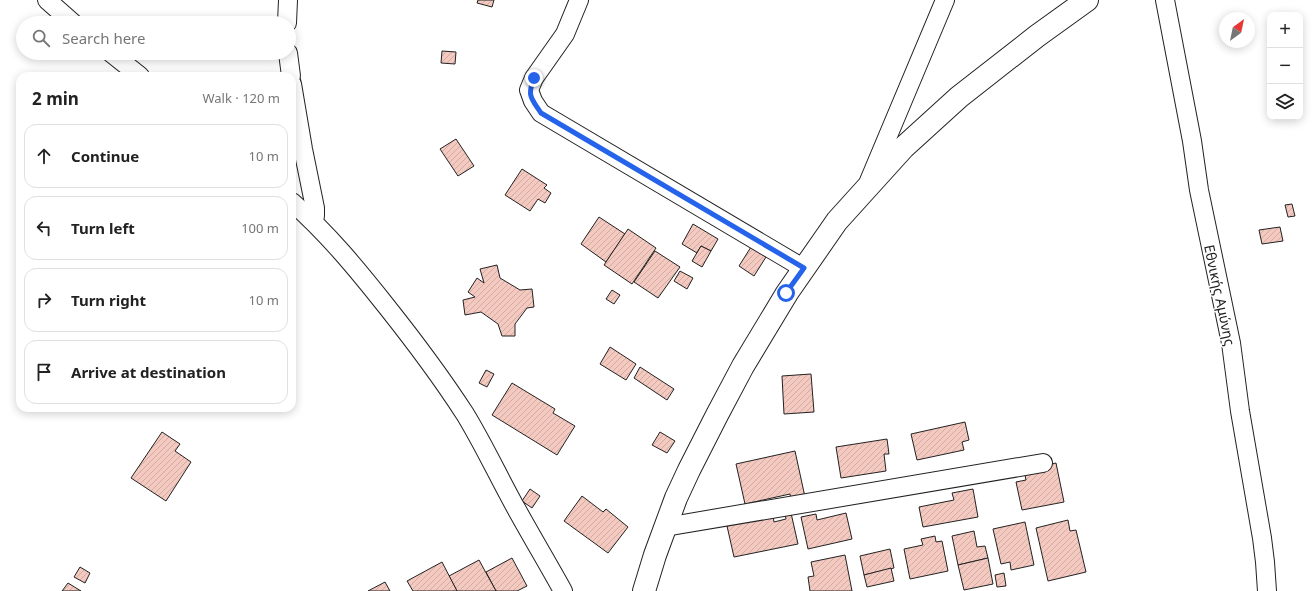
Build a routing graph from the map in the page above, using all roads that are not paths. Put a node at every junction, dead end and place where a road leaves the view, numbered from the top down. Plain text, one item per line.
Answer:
1 (47, 0) edge
2 (288, 0) edge
3 (579, 0) edge
4 (945, 0) edge
5 (1088, 0) edge
6 (1165, 0) edge
7 (65, 16) edge
8 (287, 16) edge
9 (120, 60) edge
10 (289, 60) edge
11 (135, 72) edge
12 (290, 72) edge
13 (296, 108) edge
14 (866, 188) junction
15 (296, 206) edge
16 (312, 220) junction
17 (804, 268) junction
18 (1043, 463) dead end
19 (665, 527) junction
20 (563, 591) edge
21 (644, 591) edge
22 (1267, 591) edge

1 - 7 street
2 - 8 street
3 - 17 street
4 - 14 street
5 - 14 street
6 - 22 street, Εθνικής Αμύνης
9 - 11 street
10 - 12 street
13 - 16 street
14 - 17 street
15 - 16 street
16 - 20 street
17 - 19 street
18 - 19 street
19 - 21 street

